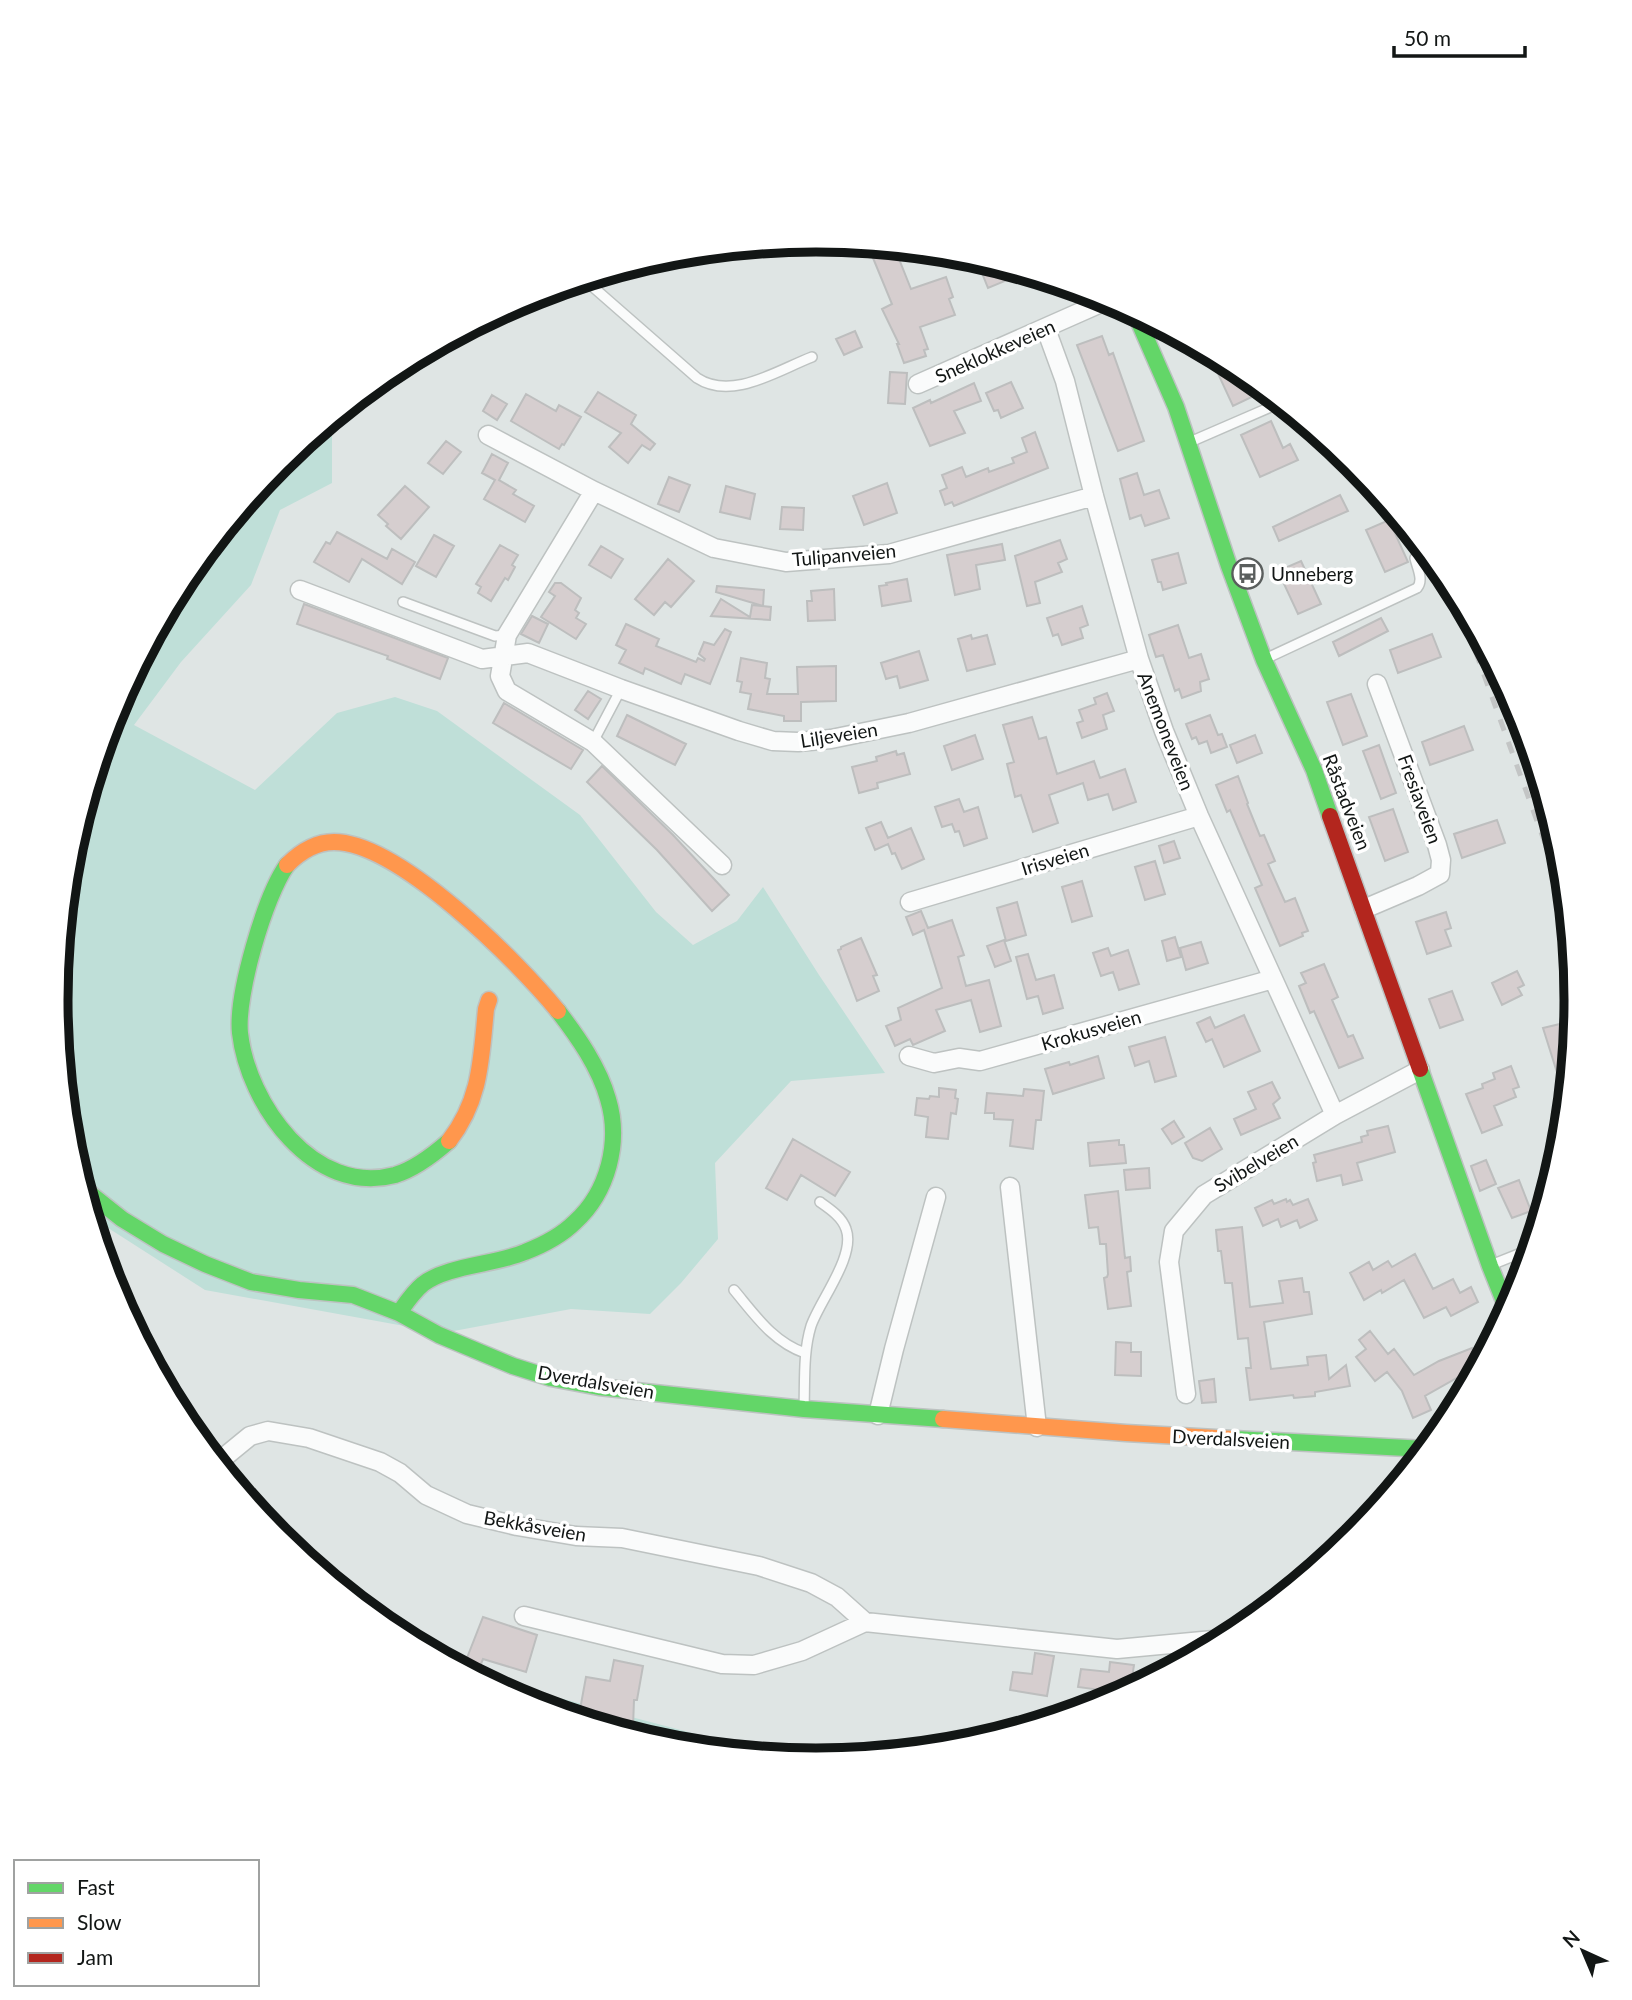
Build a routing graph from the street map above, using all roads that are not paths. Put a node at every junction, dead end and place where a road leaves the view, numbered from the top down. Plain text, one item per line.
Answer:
1 (593, 287) edge
2 (1095, 306) edge
3 (1141, 326) edge
4 (1046, 329) junction
5 (812, 357) dead end
6 (918, 384) dead end
7 (1271, 407) edge
8 (488, 435) dead end
9 (1188, 443) junction
10 (594, 491) junction
11 (1094, 496) junction
12 (1415, 558) dead end
13 (300, 590) dead end
14 (403, 602) dead end
15 (507, 635) junction
16 (504, 657) junction
17 (1139, 659) junction
18 (1264, 660) junction
19 (1377, 684) dead end
20 (621, 689) junction
21 (593, 742) junction
22 (1199, 816) junction
23 (722, 865) dead end
24 (910, 902) dead end
25 (1364, 909) junction
26 (1273, 979) junction
27 (489, 1000) dead end
28 (909, 1056) dead end
29 (1420, 1070) junction
30 (1335, 1115) junction
31 (1010, 1187) dead end
32 (936, 1197) dead end
33 (95, 1198) edge
34 (820, 1202) dead end
35 (1519, 1254) edge
36 (1490, 1266) junction
37 (734, 1290) dead end
38 (1502, 1297) edge
39 (399, 1313) junction
40 (805, 1353) junction
41 (1186, 1394) dead end
42 (804, 1409) junction
43 (878, 1415) junction
44 (1037, 1427) junction
45 (1413, 1449) edge
46 (224, 1456) edge
47 (524, 1616) dead end
48 (865, 1622) junction
49 (1201, 1641) edge

1 - 5 lane
2 - 4 street, Sneklokkeveien
3 - 9 street, Råstadveien
4 - 6 street, Sneklokkeveien
4 - 11 street, Anemoneveien
7 - 9 lane
8 - 10 street, Tulipanveien
9 - 18 street, Råstadveien
10 - 11 street, Tulipanveien
10 - 15 street
11 - 17 street, Anemoneveien
12 - 18 lane
13 - 16 street, Liljeveien
14 - 15 lane
15 - 16 street
16 - 20 street, Liljeveien
16 - 21 street
17 - 20 street, Liljeveien
17 - 22 street, Anemoneveien
18 - 25 street, Råstadveien
19 - 25 street, Fresiaveien
20 - 21 lane
21 - 23 street
22 - 24 street, Irisveien
22 - 26 street, Anemoneveien
25 - 29 street, Råstadveien
26 - 28 street, Krokusveien
26 - 30 street, Anemoneveien
27 - 39 street
29 - 30 street, Svibelveien
29 - 36 street, Råstadveien
30 - 41 street, Svibelveien
31 - 44 street
32 - 43 street
33 - 39 street, Dverdalsveien
34 - 40 lane
35 - 36 lane
36 - 38 street, Råstadveien
37 - 40 lane
39 - 42 street, Dverdalsveien
40 - 42 lane
42 - 43 street, Dverdalsveien
43 - 44 street, Dverdalsveien
44 - 45 street, Dverdalsveien
46 - 48 street, Bekkåsveien
47 - 48 street
48 - 49 street

